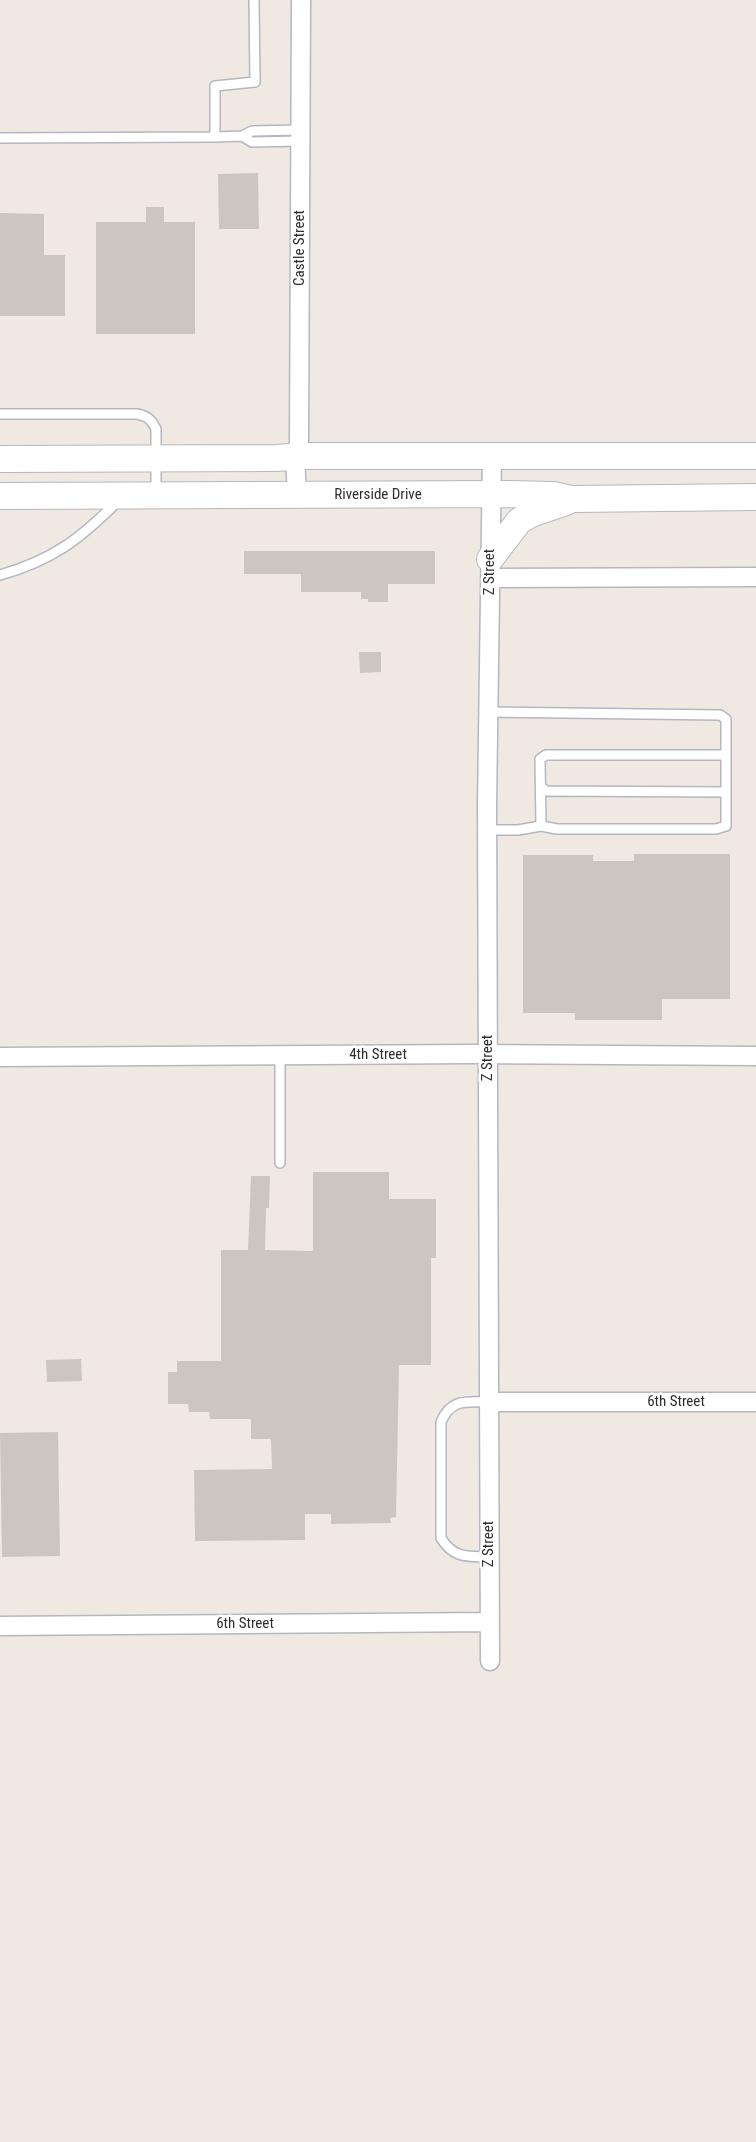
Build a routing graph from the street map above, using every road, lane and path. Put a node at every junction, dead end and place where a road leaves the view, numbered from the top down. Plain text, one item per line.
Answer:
1 (254, 0) edge
2 (301, 0) edge
3 (300, 135) junction
4 (242, 136) junction
5 (215, 137) junction
6 (0, 138) edge
7 (0, 414) edge
8 (492, 456) junction
9 (756, 456) edge
10 (295, 457) junction
11 (0, 459) edge
12 (156, 459) junction
13 (125, 495) junction
14 (156, 495) junction
15 (297, 495) junction
16 (0, 496) edge
17 (492, 496) junction
18 (756, 497) edge
19 (571, 499) junction
20 (490, 568) junction
21 (0, 575) edge
22 (756, 577) edge
23 (489, 712) junction
24 (726, 755) junction
25 (541, 788) junction
26 (726, 792) junction
27 (541, 826) junction
28 (488, 830) junction
29 (280, 1055) junction
30 (488, 1055) junction
31 (756, 1056) edge
32 (0, 1057) edge
33 (280, 1163) dead end
34 (489, 1402) junction
35 (756, 1402) edge
36 (489, 1557) junction
37 (490, 1622) junction
38 (0, 1626) edge
39 (490, 1661) dead end

1 - 5 lane
2 - 3 street, Castle Street
3 - 4 lane
3 - 4 lane
3 - 10 street, Castle Street
4 - 5 lane
5 - 6 lane
7 - 12 lane
8 - 9 street
8 - 10 street
8 - 17 street, Z Street
10 - 12 street
10 - 15 street, Castle Street
11 - 12 street
12 - 14 lane
13 - 14 street, Riverside Drive
13 - 16 street, Riverside Drive
13 - 21 lane
14 - 15 street, Riverside Drive
15 - 17 street, Riverside Drive
17 - 19 street, Riverside Drive
17 - 20 street, Z Street
18 - 19 street, Riverside Drive
19 - 20 street
20 - 22 street
20 - 23 street, Z Street
23 - 24 lane
23 - 28 street, Z Street
24 - 25 lane
24 - 26 lane
25 - 26 lane
25 - 27 lane
26 - 27 lane
27 - 28 lane
28 - 30 street, Z Street
29 - 30 street, 4th Street
29 - 32 street, 4th Street
29 - 33 lane
30 - 31 street, 4th Street
30 - 34 street, Z Street
34 - 35 street, 6th Street
34 - 36 street, Z Street
34 - 36 lane
36 - 37 street, Z Street
37 - 38 street, 6th Street
37 - 39 street, Z Street

